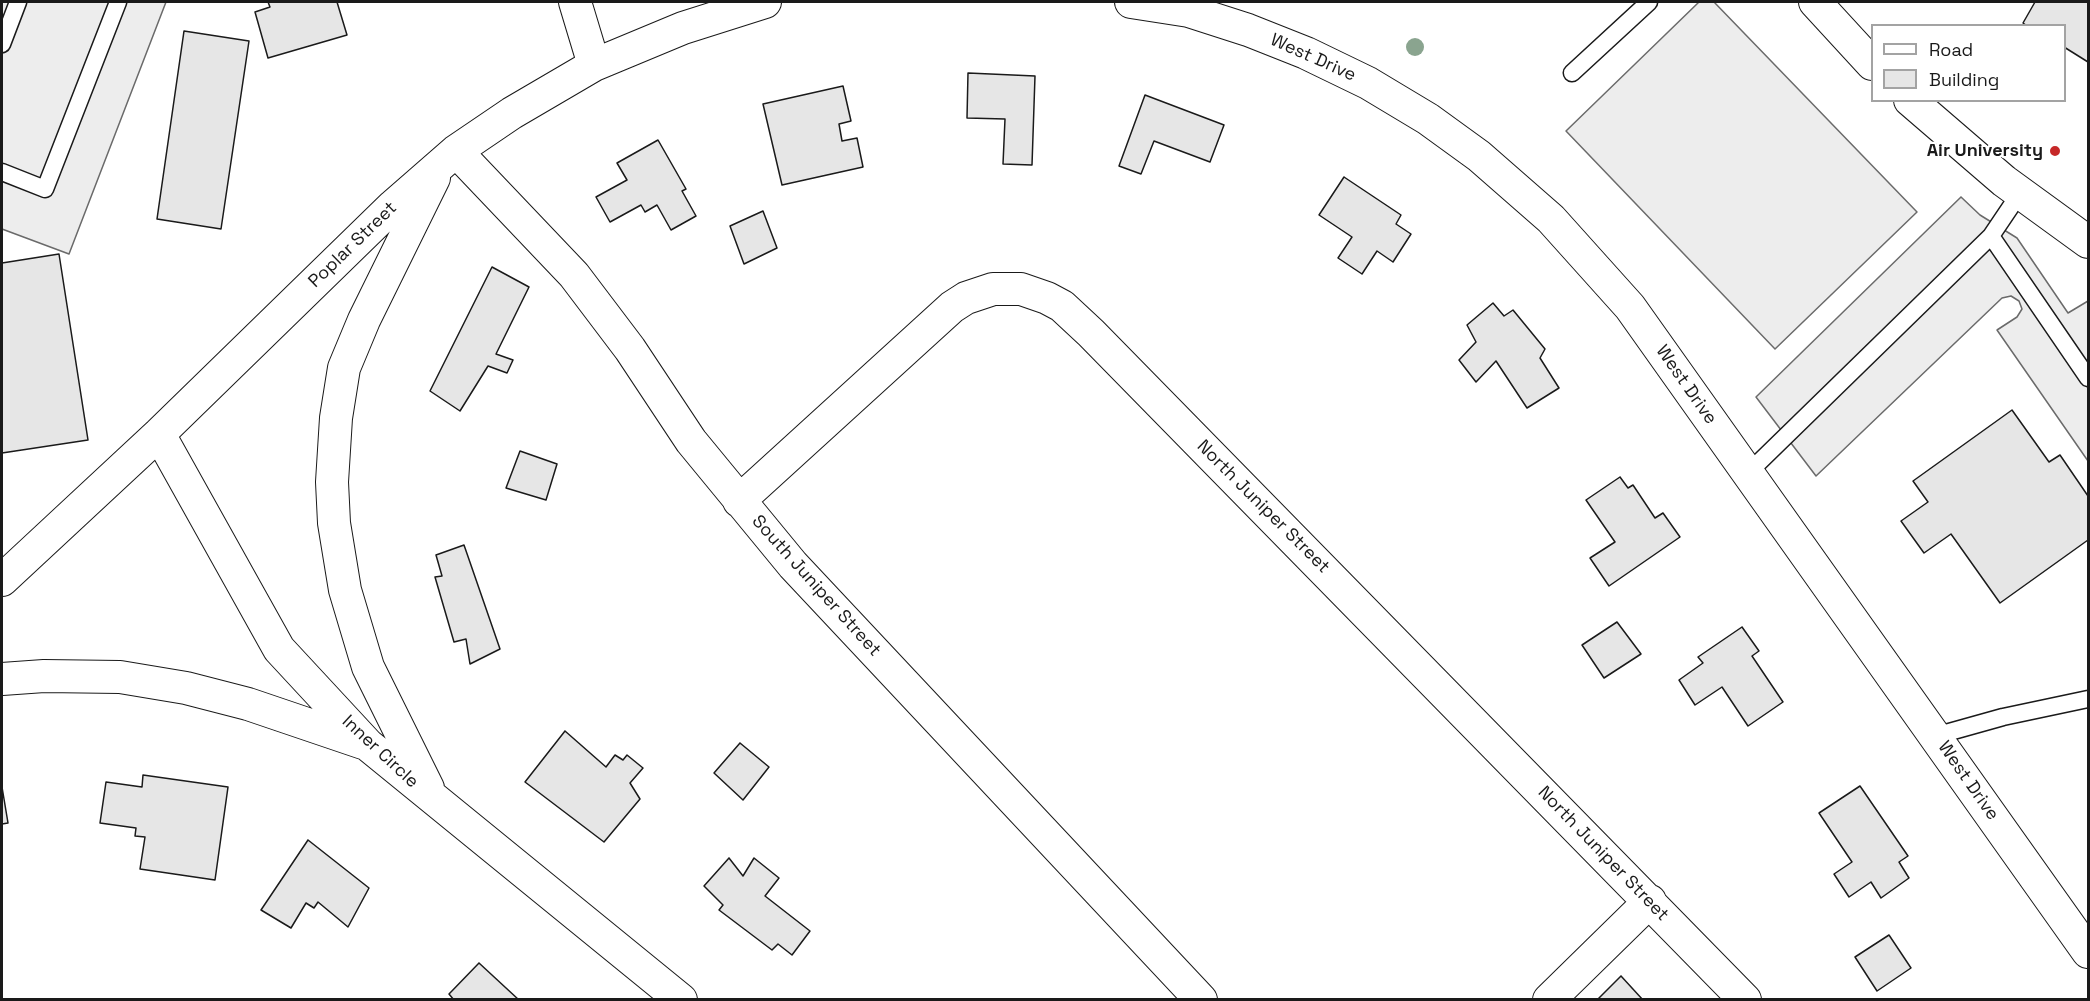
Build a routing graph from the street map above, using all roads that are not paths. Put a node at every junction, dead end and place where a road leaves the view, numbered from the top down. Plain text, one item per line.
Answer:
1 (18, 2) edge
2 (118, 2) edge
3 (575, 2) edge
4 (765, 2) edge
5 (1140, 2) edge
6 (1649, 2) edge
7 (1815, 2) edge
8 (2, 44) edge
9 (1871, 63) edge
10 (594, 65) junction
11 (1572, 73) dead end
12 (1912, 102) edge
13 (448, 159) junction
14 (2, 172) edge
15 (2020, 193) junction
16 (1991, 236) junction
17 (2088, 242) edge
18 (2088, 378) edge
19 (159, 434) junction
20 (1748, 473) junction
21 (739, 501) junction
22 (2, 580) edge
23 (2, 679) edge
24 (2088, 699) edge
25 (1935, 736) junction
26 (368, 745) junction
27 (433, 800) junction
28 (1650, 901) junction
29 (2088, 952) edge
30 (681, 999) edge
31 (1201, 999) edge
32 (1549, 999) edge
33 (1745, 999) edge

1 - 8 lane
2 - 14 lane
3 - 10 street
4 - 10 street, Poplar Street
5 - 20 street, West Drive
6 - 11 lane
7 - 9 street
10 - 13 street, Poplar Street
12 - 15 street
13 - 19 street, Poplar Street
13 - 21 street, South Juniper Street
13 - 27 street
15 - 16 lane
15 - 17 street
16 - 18 lane
16 - 20 lane
19 - 22 street, Poplar Street
19 - 26 street, Inner Circle
20 - 25 street, West Drive
21 - 28 street, North Juniper Street
21 - 31 street, South Juniper Street
23 - 26 street
24 - 25 lane
25 - 29 street, West Drive
26 - 27 street, Inner Circle
27 - 30 street, Inner Circle
28 - 32 street
28 - 33 street, North Juniper Street

